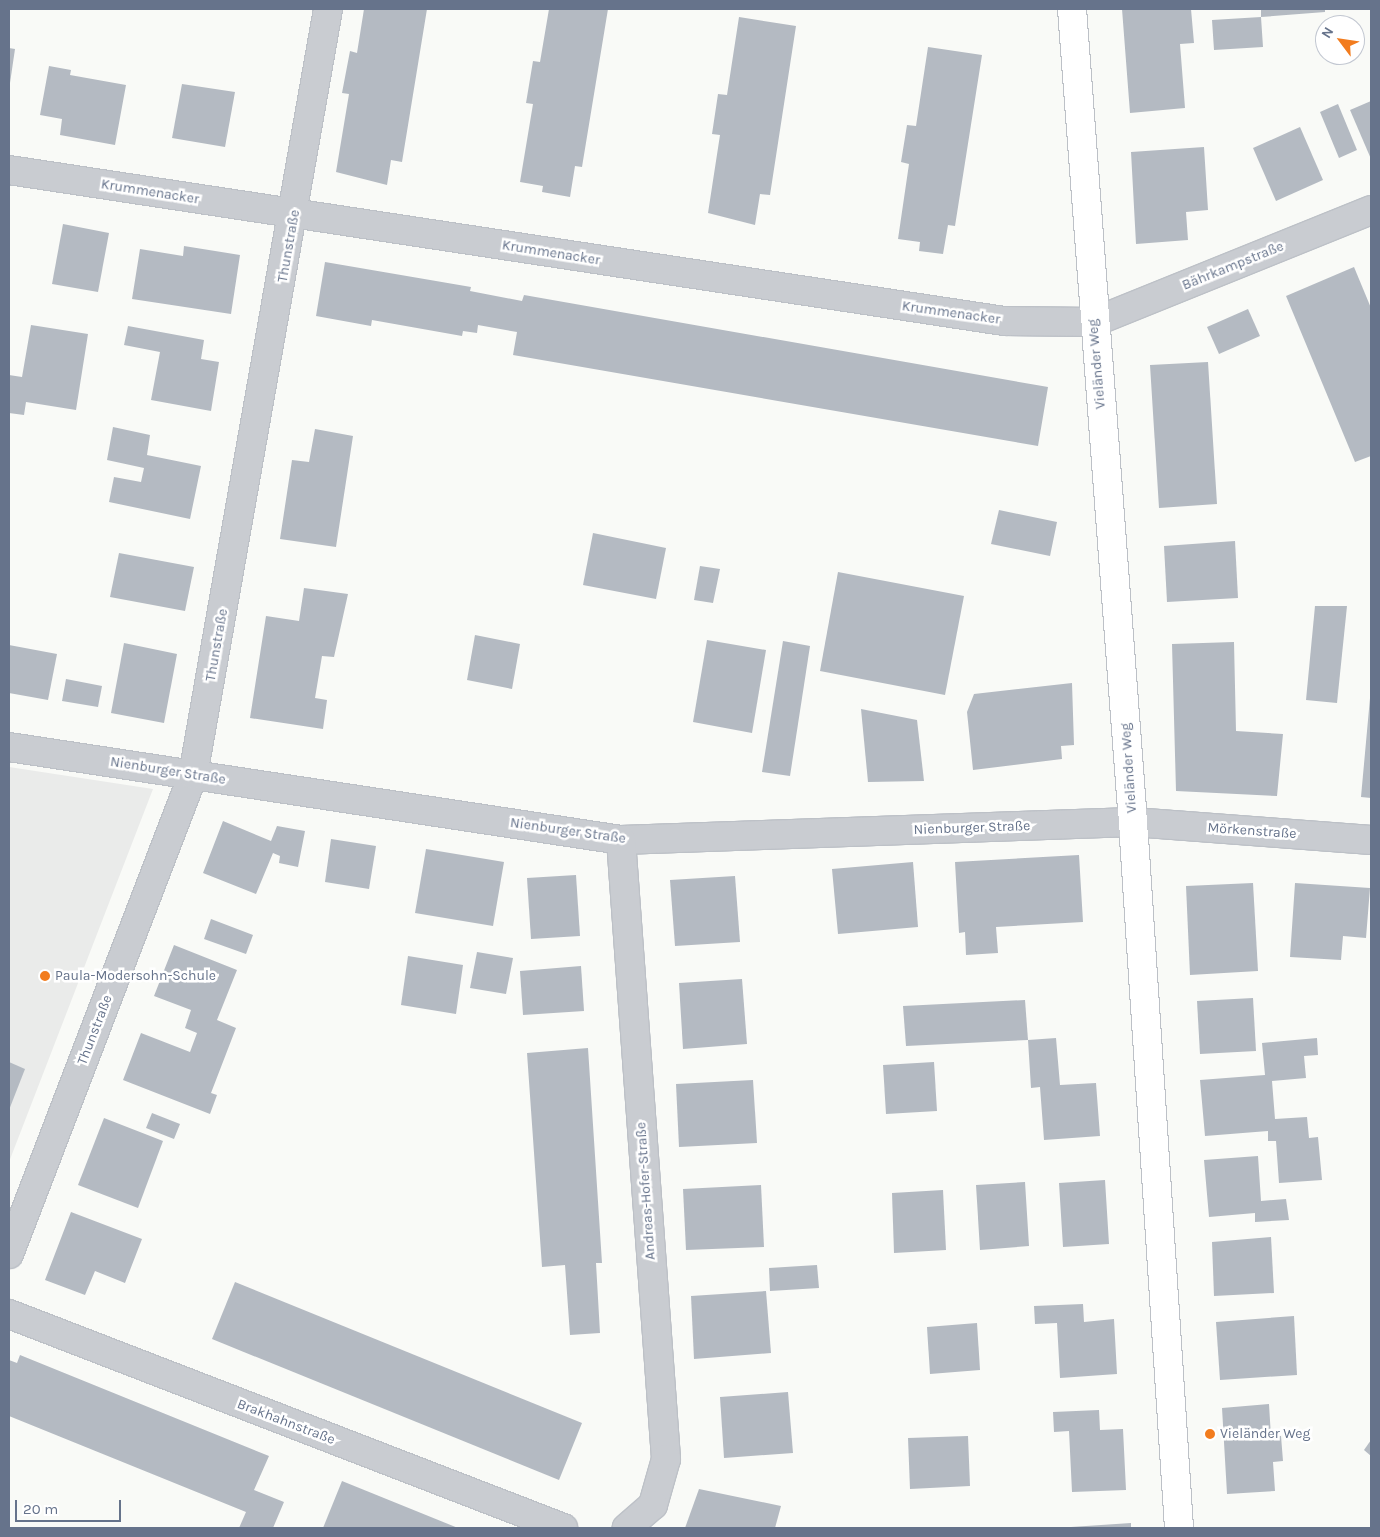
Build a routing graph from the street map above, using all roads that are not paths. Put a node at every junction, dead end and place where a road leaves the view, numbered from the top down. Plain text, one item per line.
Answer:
1 (328, 9) edge
2 (1072, 9) edge
3 (9, 170) edge
4 (1371, 210) edge
5 (295, 214) junction
6 (1094, 322) junction
7 (9, 746) edge
8 (193, 775) junction
9 (1133, 822) junction
10 (621, 840) junction
11 (1371, 840) edge
12 (9, 1254) edge
13 (9, 1314) edge
14 (563, 1528) edge
15 (627, 1528) edge
16 (1179, 1528) edge

1 - 5 street, Thunstraße
2 - 6 street, Vieländer Weg
3 - 5 street, Krummenacker
4 - 6 street, Bährkampstraße
5 - 6 street, Krummenacker
5 - 8 street, Thunstraße
6 - 9 street, Vieländer Weg
7 - 8 street, Nienburger Straße
8 - 10 street, Nienburger Straße
8 - 12 street, Thunstraße
9 - 10 street, Nienburger Straße
9 - 11 street, Mörkenstraße
9 - 16 street, Vieländer Weg
10 - 15 street, Andreas-Hofer-Straße
13 - 14 street, Brakhahnstraße

